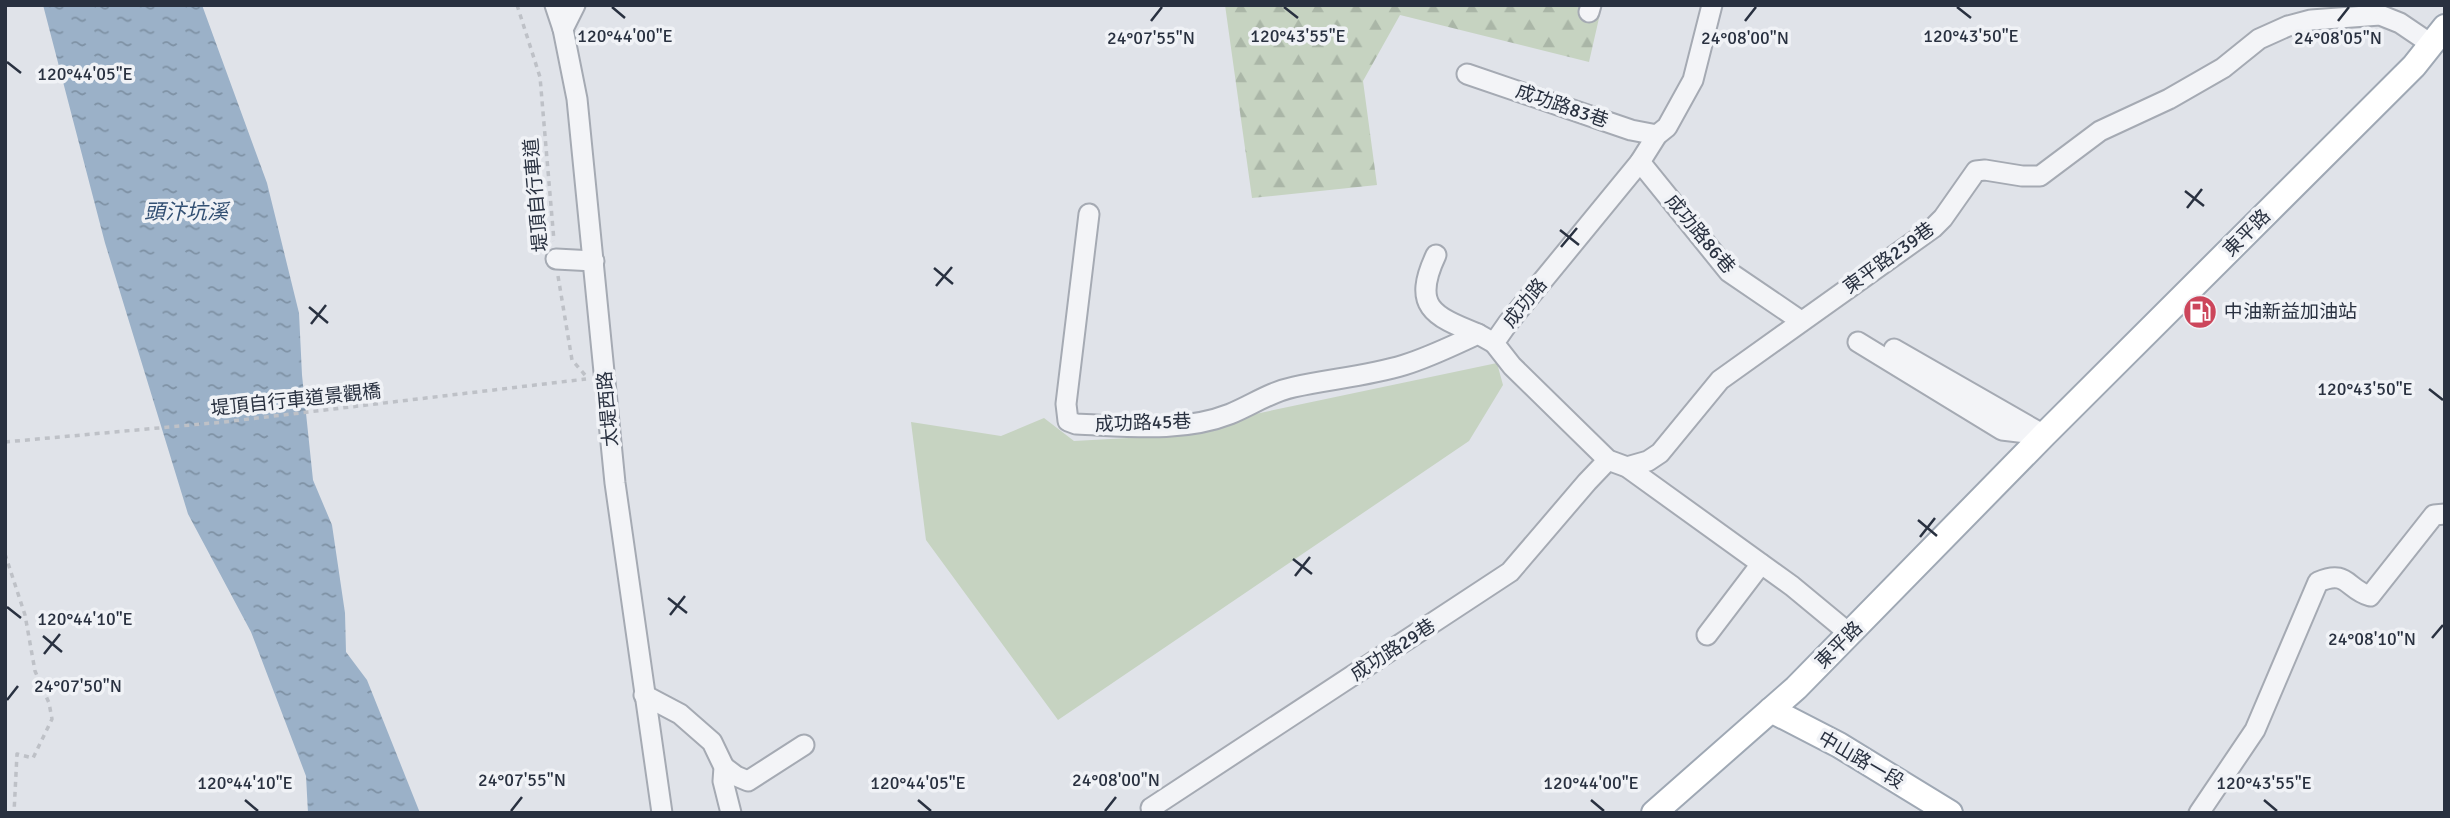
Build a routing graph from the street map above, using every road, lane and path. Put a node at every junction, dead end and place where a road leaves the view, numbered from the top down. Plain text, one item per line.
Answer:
1 (517, 5) edge
2 (555, 5) edge
3 (575, 5) edge
4 (1712, 5) edge
5 (563, 29) junction
6 (2438, 35) edge
7 (1467, 74) dead end
8 (1657, 135) junction
9 (1640, 162) junction
10 (1089, 214) dead end
11 (1436, 255) dead end
12 (556, 260) junction
13 (594, 261) junction
14 (1801, 321) junction
15 (1486, 338) junction
16 (1858, 342) dead end
17 (1894, 349) dead end
18 (589, 379) joint
19 (2044, 435) junction
20 (5, 442) edge
21 (1608, 460) junction
22 (1627, 467) junction
23 (2445, 514) edge
24 (5, 554) edge
25 (1760, 564) junction
26 (1850, 634) junction
27 (1707, 635) dead end
28 (644, 695) junction
29 (1770, 710) junction
30 (804, 745) dead end
31 (724, 767) junction
32 (1153, 811) edge
33 (14, 813) edge
34 (662, 813) edge
35 (731, 813) edge
36 (1654, 813) edge
37 (1950, 813) edge
38 (2199, 813) edge

1 - 12 path, 堤頂自行車道
2 - 5 street, 太堤西路
3 - 5 street
4 - 8 street, 成功路
5 - 13 street, 太堤西路
6 - 14 street, 東平路239巷
6 - 19 main road, 東平路
7 - 8 street, 成功路83巷
8 - 9 street, 成功路
9 - 14 street, 成功路86巷
9 - 15 street, 成功路
10 - 15 street, 成功路45巷
11 - 15 street
12 - 13 street
12 - 18 path, 堤頂自行車道
13 - 28 street, 太堤西路
14 - 22 street, 東平路239巷
15 - 21 street, 成功路
16 - 19 street
17 - 19 street
18 - 20 path, 堤頂自行車道景觀橋
19 - 26 main road, 東平路
21 - 22 street, 成功路
21 - 32 street, 成功路29巷
22 - 25 street, 成功路
23 - 38 street
24 - 33 path
25 - 26 street, 成功路
25 - 27 street
26 - 29 main road, 東平路
28 - 31 street
28 - 34 street, 太堤西路
29 - 36 main road, 東平路
29 - 37 main road, 中山路一段
30 - 31 street
31 - 35 street

